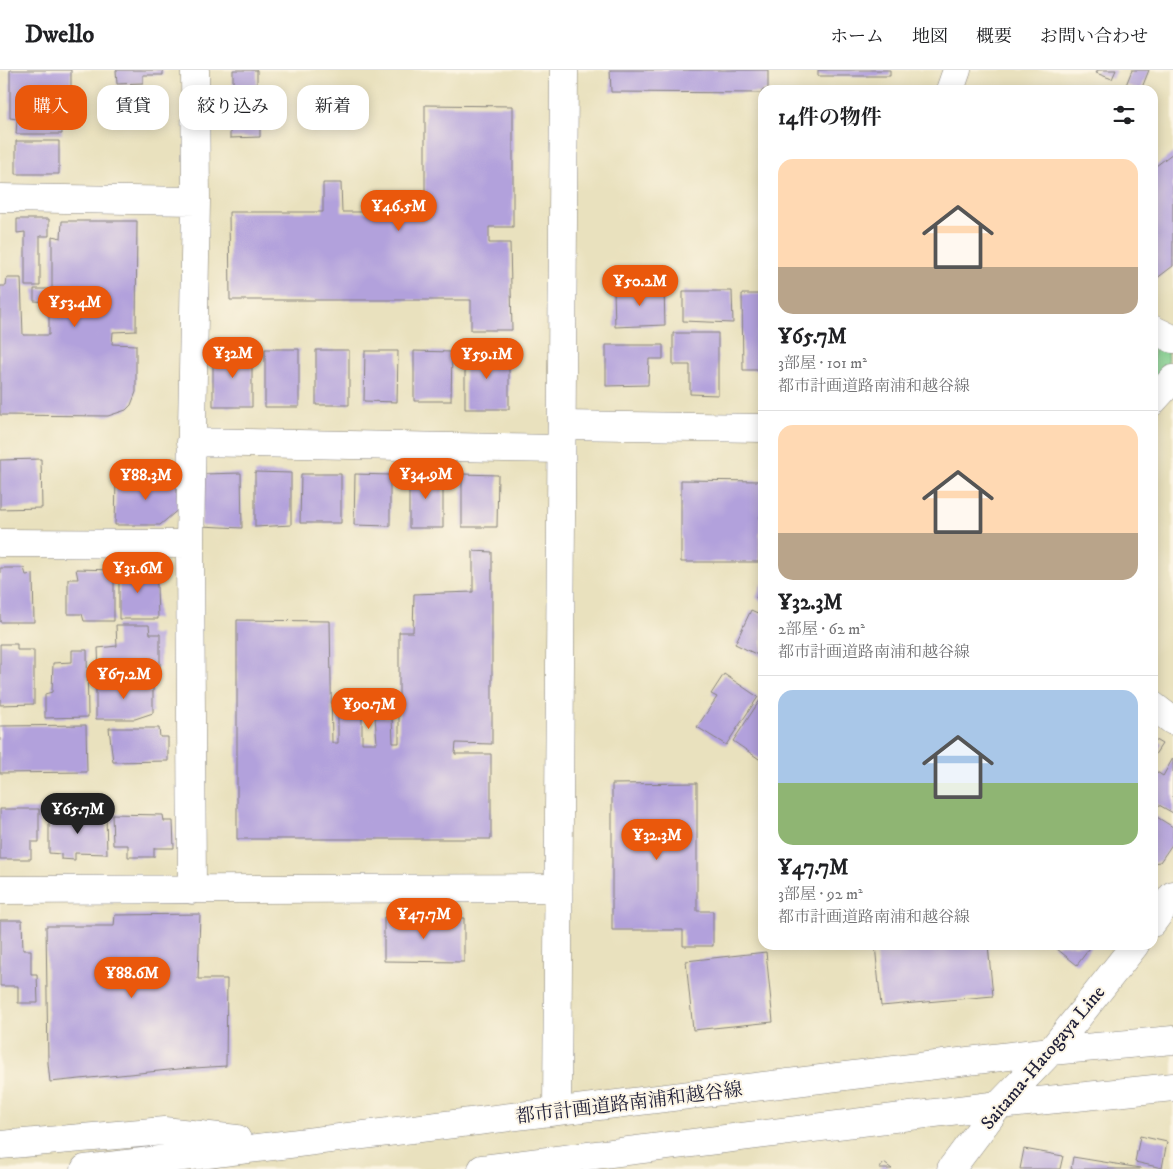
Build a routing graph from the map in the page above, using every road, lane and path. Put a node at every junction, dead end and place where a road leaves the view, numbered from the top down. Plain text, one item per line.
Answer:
1 (195, 70) edge
2 (564, 70) edge
3 (957, 70) edge
4 (952, 85) edge
5 (0, 198) edge
6 (196, 201) junction
7 (1158, 332) edge
8 (1173, 339) edge
9 (1173, 378) edge
10 (1158, 395) edge
11 (758, 428) edge
12 (562, 437) junction
13 (191, 442) junction
14 (0, 543) edge
15 (190, 544) junction
16 (1158, 710) edge
17 (1173, 721) edge
18 (557, 888) junction
19 (0, 890) edge
20 (192, 890) junction
21 (1173, 895) edge
22 (1158, 915) edge
23 (1131, 950) edge
24 (1173, 1040) edge
25 (1051, 1051) junction
26 (1173, 1087) edge
27 (999, 1105) junction
28 (557, 1110) junction
29 (282, 1144) junction
30 (0, 1145) edge
31 (492, 1168) edge
32 (86, 1169) edge
33 (951, 1169) edge

1 - 6 street
2 - 12 street
3 - 4 street
5 - 6 street
6 - 13 street
7 - 8 street
9 - 10 street
11 - 12 street
12 - 13 street
12 - 18 street
13 - 15 street
14 - 15 street
15 - 20 street
16 - 17 street
18 - 20 street
18 - 28 street
19 - 20 street
21 - 22 street
23 - 25 street, Saitama-Hatogaya Line
24 - 25 street, 都市計画道路南浦和越谷線
25 - 27 street, Saitama-Hatogaya Line
25 - 28 street, 都市計画道路南浦和越谷線
26 - 27 street
27 - 31 street
27 - 33 street, Saitama-Hatogaya Line
28 - 29 street, 都市計画道路南浦和越谷線
29 - 30 street
29 - 32 street, 都市計画道路南浦和越谷線

